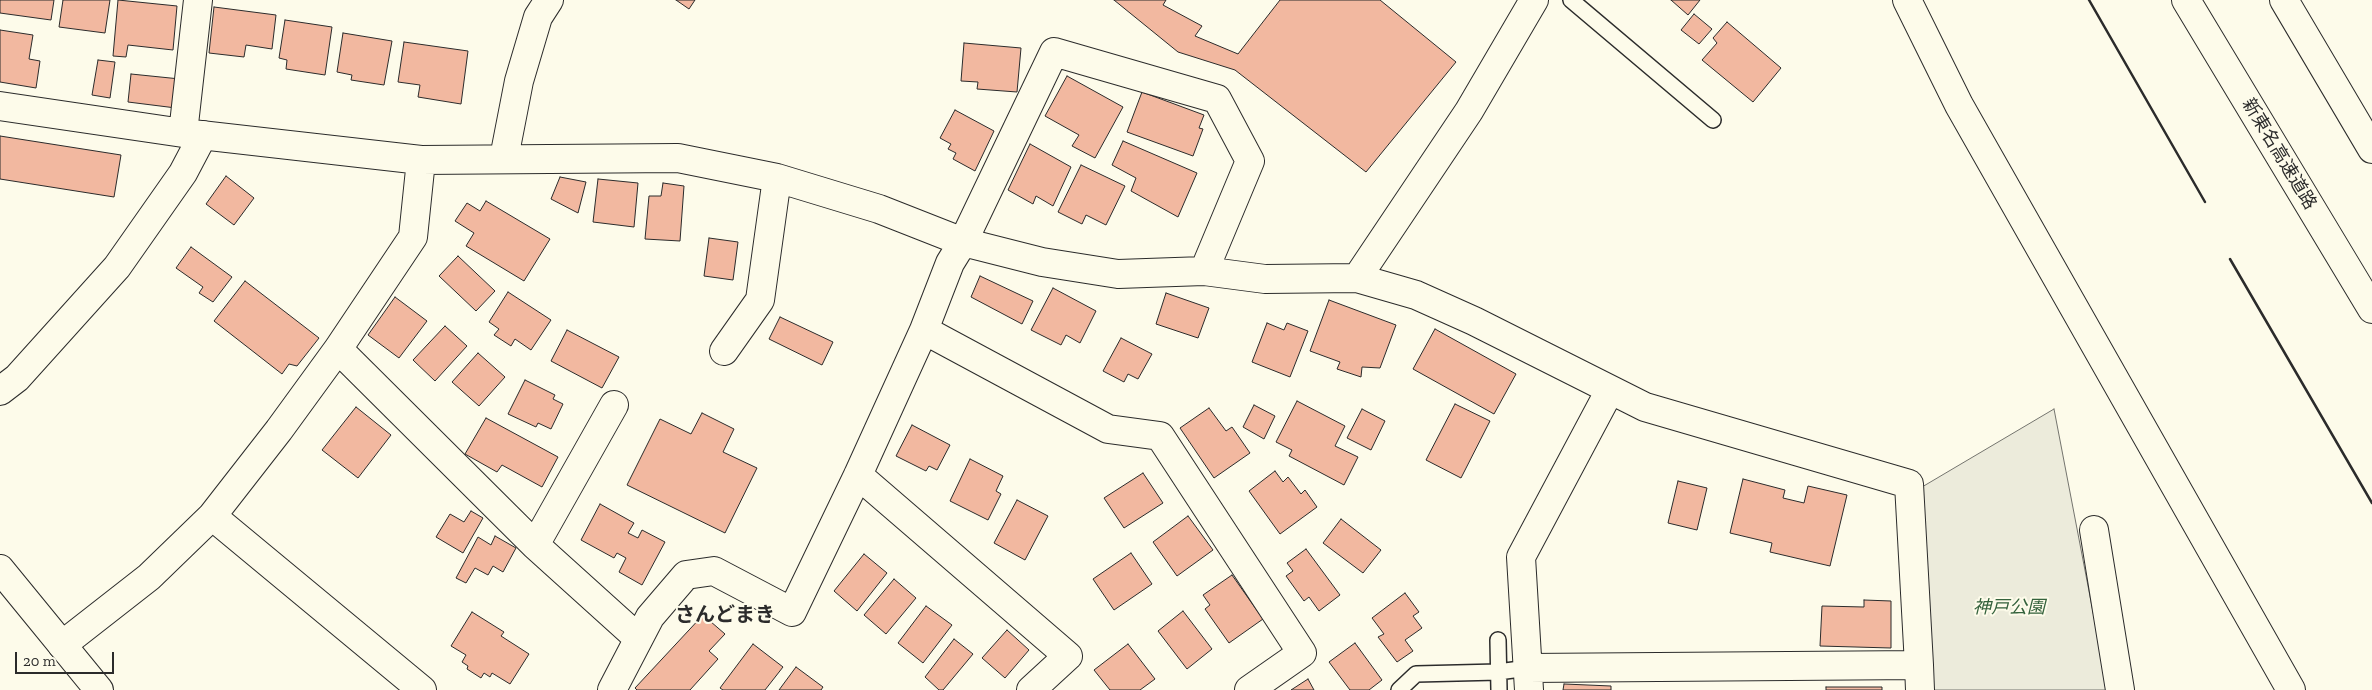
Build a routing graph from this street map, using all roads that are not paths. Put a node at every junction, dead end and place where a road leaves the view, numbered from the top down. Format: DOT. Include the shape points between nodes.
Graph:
graph roads {
  1 [pos="198,0"];
  2 [pos="549,0"];
  3 [pos="1534,0"];
  4 [pos="1571,0"];
  5 [pos="1907,0"];
  6 [pos="2186,0"];
  7 [pos="2284,0"];
  8 [pos="0,106"];
  9 [pos="1713,120"];
  10 [pos="193,134"];
  11 [pos="2372,149"];
  12 [pos="504,158"];
  13 [pos="421,160"];
  14 [pos="776,178"];
  15 [pos="964,242"];
  16 [pos="1204,271"];
  17 [pos="1357,278"];
  18 [pos="2372,309"];
  19 [pos="924,330"];
  20 [pos="338,348"];
  21 [pos="724,351"];
  22 [pos="1610,390"];
  23 [pos="0,391"];
  24 [pos="614,405"];
  25 [pos="858,475"];
  26 [pos="212,516"];
  27 [pos="2094,530"];
  28 [pos="535,545"];
  29 [pos="0,569"];
  30 [pos="638,638"];
  31 [pos="1498,640"];
  32 [pos="62,645"];
  33 [pos="1498,672"];
  34 [pos="1920,677"];
  35 [pos="1528,679"];
  36 [pos="99,690"];
  37 [pos="422,690"];
  38 [pos="612,690"];
  39 [pos="1031,690"];
  40 [pos="1249,690"];
  41 [pos="1399,690"];
  42 [pos="1499,690"];
  43 [pos="2120,690"];
  44 [pos="2291,690"];
  1 -- 10 [label="main road"];
  2 -- 12 [label="main road" via="538,17 519,81"];
  3 -- 17 [label="main road" via="1469,111"];
  4 -- 9 [label="lane"];
  5 -- 44 [label="main road" via="1959,105"];
  6 -- 18 [label="main road, 新東名高速道路"];
  7 -- 11 [label="main road"];
  8 -- 10 [label="main road"];
  10 -- 13 [label="main road"];
  10 -- 23 [label="main road" via="183,173 117,267 17,378"];
  12 -- 13 [label="main road"];
  12 -- 14 [label="main road" via="678,158"];
  13 -- 20 [label="main road" via="413,237"];
  14 -- 15 [label="main road" via="879,209"];
  14 -- 21 [label="main road" via="760,300"];
  15 -- 16 [label="main road" via="1042,262 1118,274"];
  15 -- 16 [label="main road" via="1054,52 1217,99 1250,161"];
  15 -- 19 [label="main road" via="950,263"];
  16 -- 17 [label="main road" via="1265,279"];
  17 -- 22 [label="main road" via="1416,295"];
  19 -- 25 [label="main road"];
  19 -- 40 [label="main road" via="1108,429 1160,436 1302,653"];
  20 -- 26 [label="main road"];
  20 -- 28 [label="main road"];
  22 -- 34 [label="main road" via="1644,408 1908,484"];
  22 -- 35 [label="main road" via="1521,557"];
  24 -- 28 [label="main road"];
  25 -- 30 [label="main road" via="792,612 714,571 686,575 650,617"];
  25 -- 39 [label="main road" via="1068,656"];
  26 -- 32 [label="main road" via="149,577"];
  26 -- 37 [label="main road"];
  27 -- 43 [label="main road"];
  28 -- 30 [label="main road"];
  29 -- 32 [label="main road"];
  30 -- 38 [label="main road"];
  31 -- 33 [label="lane"];
  32 -- 36 [label="main road"];
  33 -- 35 [label="lane"];
  33 -- 41 [label="lane" via="1416,674"];
  33 -- 42 [label="lane"];
  34 -- 35 [label="main road"];
}
